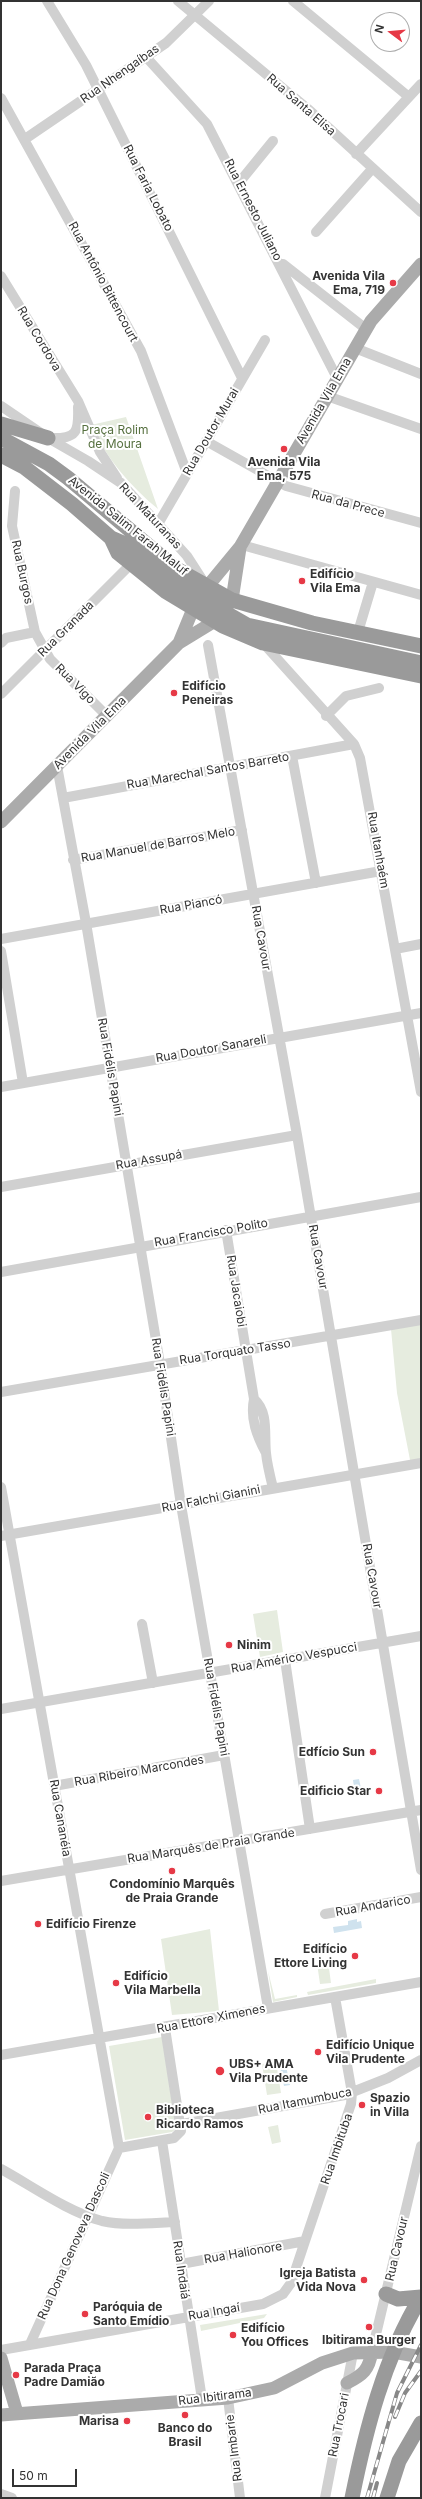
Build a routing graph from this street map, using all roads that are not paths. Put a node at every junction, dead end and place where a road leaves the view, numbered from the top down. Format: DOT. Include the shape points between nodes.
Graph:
graph roads {
  1 [pos="47,1"];
  2 [pos="178,1"];
  3 [pos="209,1"];
  4 [pos="293,1"];
  5 [pos="195,16"];
  6 [pos="146,57"];
  7 [pos="421,84"];
  8 [pos="98,90"];
  9 [pos="409,97"];
  10 [pos="1,98"];
  11 [pos="25,139"];
  12 [pos="273,141"];
  13 [pos="356,154"];
  14 [pos="372,169"];
  15 [pos="238,184"];
  16 [pos="421,212"];
  17 [pos="316,232"];
  18 [pos="280,262"];
  19 [pos="421,264"];
  20 [pos="1,276"];
  21 [pos="366,329"];
  22 [pos="265,340"];
  23 [pos="355,348"];
  24 [pos="421,374"];
  25 [pos="242,378"];
  26 [pos="337,378"];
  27 [pos="327,396"];
  28 [pos="78,401"];
  29 [pos="1,406"];
  30 [pos="1,424"];
  31 [pos="421,429"];
  32 [pos="1,438"];
  33 [pos="48,438"];
  34 [pos="206,441"];
  35 [pos="1,455"];
  36 [pos="1,462"];
  37 [pos="24,467"];
  38 [pos="187,473"];
  39 [pos="276,482"];
  40 [pos="121,484"];
  41 [pos="14,491"];
  42 [pos="421,523"];
  43 [pos="158,524"];
  44 [pos="111,538"];
  45 [pos="241,546"];
  46 [pos="131,564"];
  47 [pos="373,582"];
  48 [pos="421,595"];
  49 [pos="200,598"];
  50 [pos="232,600"];
  51 [pos="218,617"];
  52 [pos="35,632"];
  53 [pos="358,632"];
  54 [pos="262,642"];
  55 [pos="1,643"];
  56 [pos="179,643"];
  57 [pos="208,645"];
  58 [pos="421,646"];
  59 [pos="45,651"];
  60 [pos="421,663"];
  61 [pos="421,676"];
  62 [pos="379,688"];
  63 [pos="1,694"];
  64 [pos="107,716"];
  65 [pos="326,716"];
  66 [pos="354,744"];
  67 [pos="292,756"];
  68 [pos="57,766"];
  69 [pos="231,768"];
  70 [pos="63,798"];
  71 [pos="1,822"];
  72 [pos="242,830"];
  73 [pos="73,860"];
  74 [pos="381,871"];
  75 [pos="316,883"];
  76 [pos="253,894"];
  77 [pos="86,924"];
  78 [pos="1,939"];
  79 [pos="421,944"];
  80 [pos="395,948"];
  81 [pos="1,951"];
  82 [pos="421,1013"];
  83 [pos="408,1016"];
  84 [pos="279,1038"];
  85 [pos="110,1067"];
  86 [pos="23,1082"];
  87 [pos="1,1086"];
  88 [pos="421,1092"];
  89 [pos="297,1134"];
  90 [pos="126,1164"];
  91 [pos="1,1188"];
  92 [pos="421,1197"];
  93 [pos="311,1216"];
  94 [pos="226,1230"];
  95 [pos="140,1246"];
  96 [pos="1,1272"];
  97 [pos="421,1320"];
  98 [pos="332,1336"];
  99 [pos="246,1350"];
  100 [pos="160,1364"];
  101 [pos="1,1392"];
  102 [pos="421,1463"];
  103 [pos="355,1474"];
  104 [pos="1,1487"];
  105 [pos="272,1488"];
  106 [pos="181,1505"];
  107 [pos="6,1536"];
  108 [pos="142,1624"];
  109 [pos="421,1636"];
  110 [pos="384,1643"];
  111 [pos="285,1660"];
  112 [pos="210,1673"];
  113 [pos="153,1683"];
  114 [pos="39,1703"];
  115 [pos="1,1709"];
  116 [pos="224,1755"];
  117 [pos="54,1786"];
  118 [pos="416,1811"];
  119 [pos="310,1829"];
  120 [pos="239,1841"];
  121 [pos="69,1869"];
  122 [pos="421,1870"];
  123 [pos="1,1881"];
  124 [pos="421,1897"];
  125 [pos="325,1914"];
  126 [pos="421,1982"];
  127 [pos="335,1998"];
  128 [pos="268,2008"];
  129 [pos="166,2028"];
  130 [pos="99,2039"];
  131 [pos="1,2055"];
  132 [pos="421,2060"];
  133 [pos="352,2093"];
  134 [pos="182,2124"];
  135 [pos="162,2141"];
  136 [pos="421,2146"];
  137 [pos="119,2148"];
  138 [pos="1,2169"];
  139 [pos="89,2216"];
  140 [pos="175,2222"];
  141 [pos="305,2241"];
  142 [pos="181,2264"];
  143 [pos="283,2294"];
  144 [pos="386,2294"];
  145 [pos="421,2297"];
  146 [pos="188,2317"];
  147 [pos="30,2344"];
  148 [pos="1,2350"];
  149 [pos="372,2351"];
  150 [pos="393,2352"];
  151 [pos="353,2353"];
  152 [pos="421,2357"];
  153 [pos="1,2358"];
  154 [pos="347,2383"];
  155 [pos="228,2398"];
  156 [pos="202,2399"];
  157 [pos="17,2413"];
  158 [pos="1,2414"];
  159 [pos="421,2423"];
  160 [pos="1,2494"];
  161 [pos="12,2498"];
  162 [pos="240,2498"];
  163 [pos="325,2498"];
  164 [pos="352,2498"];
  165 [pos="387,2498"];
  1 -- 8 [label="street, Rua Faria Lobato"];
  2 -- 5 [label="street, Rua Santa Elisa"];
  3 -- 5 [label="street, Rua Nhengaíbas"];
  4 -- 9 [label="street"];
  5 -- 6 [label="street, Rua Nhengaíbas" via="166,43"];
  5 -- 13 [label="street, Rua Santa Elisa" via="308,109"];
  6 -- 8 [label="street, Rua Nhengaíbas"];
  6 -- 15 [label="street, Rua Ernesto Juliano" via="206,124"];
  7 -- 9 [label="street"];
  8 -- 11 [label="street, Rua Nhengaíbas"];
  8 -- 25 [label="street, Rua Faria Lobato"];
  9 -- 13 [label="street"];
  10 -- 11 [label="street, Rua Antônio Bittencourt"];
  11 -- 38 [label="street, Rua Antônio Bittencourt" via="141,351"];
  12 -- 15 [label="street"];
  13 -- 14 [label="street, Rua Santa Elisa"];
  14 -- 16 [label="street, Rua Santa Elisa"];
  14 -- 17 [label="street"];
  15 -- 18 [label="street, Rua Ernesto Juliano"];
  18 -- 21 [label="street"];
  18 -- 26 [label="street, Rua Ernesto Juliano"];
  19 -- 21 [label="main road, Avenida Vila Ema"];
  20 -- 28 [label="street, Rua Cordova"];
  21 -- 23 [label="main road, Avenida Vila Ema"];
  22 -- 25 [label="street, Rua Doutor Murai"];
  23 -- 24 [label="street"];
  23 -- 26 [label="main road, Avenida Vila Ema"];
  25 -- 34 [label="street, Rua Doutor Murai"];
  26 -- 27 [label="main road, Avenida Vila Ema"];
  27 -- 31 [label="street"];
  27 -- 39 [label="main road, Avenida Vila Ema"];
  28 -- 33 [label="street, Rua Cordova" via="79,425 74,434 68,438"];
  28 -- 40 [label="street, Rua Cordova" via="100,452"];
  29 -- 33 [label="street, Rua Maturanas"];
  30 -- 33 [label="highway"];
  32 -- 49 [label="highway, Avenida Salim Farah Maluf" via="50,464 68,478 175,568"];
  33 -- 40 [label="street, Rua Maturanas"];
  34 -- 38 [label="street, Rua Doutor Murai"];
  34 -- 39 [label="street, Rua da Prece"];
  35 -- 37 [label="highway, Avenida Salim Farah Maluf"];
  36 -- 37 [label="street, Avenida Salim Farah Maluf"];
  37 -- 44 [label="highway, Avenida Salim Farah Maluf"];
  38 -- 43 [label="street, Rua Doutor Murai"];
  39 -- 42 [label="street, Rua da Prece" via="295,490"];
  39 -- 45 [label="main road, Avenida Vila Ema"];
  40 -- 43 [label="street, Rua Maturanas"];
  41 -- 52 [label="street, Rua Burgos" via="12,526"];
  43 -- 49 [label="street, Rua Maturanas" via="187,556"];
  44 -- 46 [label="highway, Avenida Salim Farah Maluf" via="118,553"];
  44 -- 49 [label="highway" via="124,544 170,581"];
  45 -- 47 [label="street"];
  45 -- 49 [label="main road, Avenida Vila Ema"];
  45 -- 50 [label="main road, Avenida Vila Ema"];
  46 -- 49 [label="highway, Avenida Salim Farah Maluf" via="165,591"];
  46 -- 59 [label="street, Rua Granada"];
  47 -- 48 [label="street"];
  47 -- 53 [label="street"];
  49 -- 50 [label="highway, Avenida Salim Farah Maluf"];
  49 -- 51 [label="highway"];
  49 -- 56 [label="main road, Avenida Vila Ema"];
  50 -- 51 [label="main road, Avenida Vila Ema"];
  50 -- 53 [label="highway, Avenida Salim Farah Maluf" via="270,612"];
  51 -- 54 [label="highway"];
  51 -- 56 [label="main road, Avenida Vila Ema"];
  51 -- 60 [label="highway"];
  52 -- 55 [label="street" via="6,638"];
  52 -- 59 [label="street, Rua Burgos"];
  53 -- 58 [label="highway, Avenida Salim Farah Maluf"];
  54 -- 61 [label="highway"];
  54 -- 65 [label="street, Rua Itanhaém"];
  56 -- 64 [label="main road, Avenida Vila Ema"];
  57 -- 69 [label="street, Rua Cavour"];
  59 -- 63 [label="street, Rua Granada"];
  59 -- 64 [label="street, Rua Vigo"];
  62 -- 65 [label="street" via="346,696"];
  64 -- 68 [label="main road, Avenida Vila Ema"];
  65 -- 66 [label="street, Rua Itanhaém"];
  66 -- 67 [label="street, Rua Marechal Santos Barreto"];
  66 -- 74 [label="street, Rua Itanhaém" via="363,767"];
  67 -- 69 [label="street, Rua Marechal Santos Barreto"];
  67 -- 75 [label="street"];
  68 -- 70 [label="street, Rua Fidélis Papini"];
  68 -- 71 [label="main road, Avenida Vila Ema"];
  69 -- 70 [label="street, Rua Marechal Santos Barreto"];
  69 -- 72 [label="street, Rua Cavour"];
  70 -- 73 [label="street, Rua Fidélis Papini"];
  72 -- 73 [label="street, Rua Manuel de Barros Melo"];
  72 -- 76 [label="street, Rua Cavour"];
  73 -- 77 [label="street, Rua Fidélis Papini"];
  74 -- 75 [label="street, Rua Piancó"];
  74 -- 80 [label="street, Rua Itanhaém"];
  75 -- 76 [label="street, Rua Piancó"];
  76 -- 77 [label="street, Rua Piancó"];
  76 -- 84 [label="street, Rua Cavour"];
  77 -- 78 [label="street, Rua Piancó"];
  77 -- 85 [label="street, Rua Fidélis Papini"];
  79 -- 80 [label="street"];
  80 -- 83 [label="street, Rua Itanhaém"];
  81 -- 86 [label="street"];
  82 -- 83 [label="street, Rua Doutor Sanareli"];
  83 -- 84 [label="street, Rua Doutor Sanareli"];
  83 -- 88 [label="street, Rua Itanhaém"];
  84 -- 85 [label="street, Rua Doutor Sanareli"];
  84 -- 89 [label="street, Rua Cavour"];
  85 -- 86 [label="street, Rua Doutor Sanareli"];
  85 -- 90 [label="street, Rua Fidélis Papini"];
  86 -- 87 [label="street, Rua Doutor Sanareli"];
  89 -- 90 [label="street, Rua Assupá"];
  89 -- 93 [label="street, Rua Cavour"];
  90 -- 91 [label="street, Rua Assupá"];
  90 -- 95 [label="street, Rua Fidélis Papini"];
  92 -- 93 [label="street, Rua Francisco Polito"];
  93 -- 94 [label="street, Rua Francisco Polito"];
  93 -- 98 [label="street, Rua Cavour"];
  94 -- 95 [label="street, Rua Francisco Polito"];
  94 -- 99 [label="street, Rua Jacaiobi"];
  95 -- 96 [label="street, Rua Francisco Polito"];
  95 -- 100 [label="street, Rua Fidélis Papini"];
  97 -- 98 [label="street, Rua Torquato Tasso"];
  98 -- 99 [label="street, Rua Torquato Tasso"];
  98 -- 103 [label="street, Rua Cavour"];
  99 -- 100 [label="street, Rua Torquato Tasso"];
  99 -- 105 [label="street, Rua Jacaiobi" via="254,1399 252,1409 256,1432 266,1453"];
  100 -- 101 [label="street, Rua Torquato Tasso"];
  100 -- 106 [label="street, Rua Fidélis Papini"];
  102 -- 103 [label="street, Rua Falchi Gianini"];
  103 -- 105 [label="street, Rua Falchi Gianini"];
  103 -- 110 [label="street, Rua Cavour"];
  104 -- 107 [label="street, Rua Cananéia"];
  105 -- 106 [label="street, Rua Falchi Gianini"];
  106 -- 107 [label="street, Rua Falchi Gianini"];
  106 -- 112 [label="street, Rua Fidélis Papini"];
  107 -- 114 [label="street, Rua Cananéia"];
  108 -- 113 [label="street"];
  109 -- 110 [label="street, Rua Américo Vespucci"];
  110 -- 111 [label="street, Rua Américo Vespucci"];
  110 -- 118 [label="street, Rua Cavour"];
  111 -- 112 [label="street, Rua Américo Vespucci"];
  111 -- 119 [label="street"];
  112 -- 113 [label="street, Rua Américo Vespucci"];
  112 -- 116 [label="street, Rua Fidélis Papini"];
  113 -- 114 [label="street, Rua Américo Vespucci"];
  114 -- 115 [label="street, Rua Américo Vespucci"];
  114 -- 117 [label="street, Rua Cananéia"];
  116 -- 117 [label="street, Rua Ribeiro Marcondes"];
  116 -- 120 [label="street, Rua Fidélis Papini"];
  117 -- 121 [label="street, Rua Cananéia"];
  118 -- 119 [label="street, Rua Marquês de Praia Grande"];
  118 -- 122 [label="street, Rua Cavour"];
  119 -- 120 [label="street, Rua Marquês de Praia Grande"];
  120 -- 121 [label="street, Rua Marquês de Praia Grande"];
  120 -- 128 [label="street, Rua Fidélis Papini"];
  121 -- 123 [label="street, Rua Marquês de Praia Grande"];
  121 -- 130 [label="street, Rua Cananéia"];
  124 -- 125 [label="street, Rua Andarico"];
  126 -- 127 [label="street, Rua Ettore Ximenes"];
  127 -- 128 [label="street, Rua Ettore Ximenes"];
  127 -- 133 [label="street, Rua Imbituba"];
  128 -- 129 [label="street, Rua Ettore Ximenes"];
  129 -- 130 [label="street, Rua Ettore Ximenes"];
  129 -- 134 [label="street"];
  130 -- 131 [label="street, Rua Ettore Ximenes"];
  130 -- 137 [label="street, Rua Cananéia"];
  132 -- 133 [label="street, Rua Itamumbuca" via="388,2078"];
  133 -- 134 [label="street, Rua Itamumbuca"];
  133 -- 141 [label="street, Rua Imbituba" via="346,2125"];
  134 -- 135 [label="street" via="179,2135"];
  135 -- 137 [label="street"];
  135 -- 140 [label="street, Rua Indaiá"];
  136 -- 144 [label="street, Rua Cavour"];
  137 -- 139 [label="street, Rua Dona Genoveva Dascoli"];
  138 -- 139 [label="street"];
  139 -- 140 [label="street" via="117,2222"];
  139 -- 147 [label="street, Rua Dona Genoveva Dascoli"];
  140 -- 142 [label="street, Rua Indaiá"];
  141 -- 142 [label="street, Rua Halionore"];
  141 -- 143 [label="street, Rua Imbituba" via="291,2283"];
  142 -- 146 [label="street, Rua Indaiá"];
  143 -- 146 [label="street, Rua Ingaí" via="263,2304"];
  144 -- 145 [label="highway" via="398,2299"];
  144 -- 149 [label="street, Rua Cavour"];
  145 -- 150 [label="highway"];
  146 -- 147 [label="street, Rua Ingaí"];
  146 -- 156 [label="street, Rua Indaiá"];
  147 -- 148 [label="street, Rua Ingaí"];
  149 -- 150 [label="main road, Rua Ibitirama"];
  149 -- 151 [label="main road, Rua Ibitirama"];
  149 -- 154 [label="main road" via="370,2364 358,2378"];
  150 -- 152 [label="main road, Rua Ibitirama"];
  150 -- 164 [label="highway" via="374,2410"];
  151 -- 154 [label="street, Rua Trocari"];
  151 -- 155 [label="main road, Rua Ibitirama" via="322,2363 274,2388"];
  153 -- 157 [label="main road"];
  154 -- 163 [label="street, Rua Trocari"];
  155 -- 156 [label="main road, Rua Ibitirama"];
  155 -- 162 [label="street, Rua Imbarie"];
  156 -- 157 [label="main road, Rua Ibitirama"];
  157 -- 158 [label="main road, Rua Ibitirama"];
  159 -- 165 [label="highway" via="399,2460"];
  160 -- 161 [label="street"];
}
